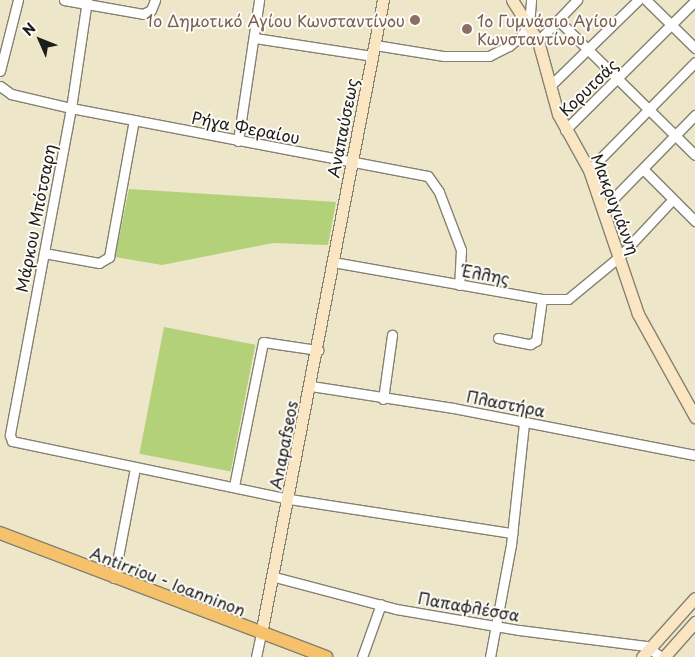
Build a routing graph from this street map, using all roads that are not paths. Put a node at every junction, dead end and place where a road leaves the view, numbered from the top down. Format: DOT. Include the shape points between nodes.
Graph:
graph roads {
  1 [pos="18,0"];
  2 [pos="64,0"];
  3 [pos="155,0"];
  4 [pos="259,0"];
  5 [pos="383,0"];
  6 [pos="512,0"];
  7 [pos="531,0"];
  8 [pos="577,0"];
  9 [pos="638,0"];
  10 [pos="646,0"];
  11 [pos="87,1"];
  12 [pos="695,1"];
  13 [pos="558,20"];
  14 [pos="529,24"];
  15 [pos="672,25"];
  16 [pos="255,38"];
  17 [pos="538,41"];
  18 [pos="375,45"];
  19 [pos="695,48"];
  20 [pos="588,50"];
  21 [pos="372,56"];
  22 [pos="695,62"];
  23 [pos="0,71"];
  24 [pos="618,80"];
  25 [pos="551,85"];
  26 [pos="0,86"];
  27 [pos="71,108"];
  28 [pos="648,110"];
  29 [pos="695,115"];
  30 [pos="134,120"];
  31 [pos="565,130"];
  32 [pos="675,136"];
  33 [pos="238,141"];
  34 [pos="695,155"];
  35 [pos="352,164"];
  36 [pos="643,169"];
  37 [pos="589,170"];
  38 [pos="673,199"];
  39 [pos="695,207"];
  40 [pos="603,209"];
  41 [pos="692,218"];
  42 [pos="44,253"];
  43 [pos="619,257"];
  44 [pos="334,262"];
  45 [pos="459,285"];
  46 [pos="542,299"];
  47 [pos="392,335"];
  48 [pos="498,338"];
  49 [pos="318,350"];
  50 [pos="311,386"];
  51 [pos="383,399"];
  52 [pos="694,415"];
  53 [pos="524,423"];
  54 [pos="695,455"];
  55 [pos="135,468"];
  56 [pos="234,486"];
  57 [pos="289,498"];
  58 [pos="0,533"];
  59 [pos="512,533"];
  60 [pos="271,576"];
  61 [pos="114,578"];
  62 [pos="695,598"];
  63 [pos="381,604"];
  64 [pos="695,622"];
  65 [pos="496,626"];
  66 [pos="261,634"];
  67 [pos="650,648"];
  68 [pos="256,657"];
  69 [pos="326,657"];
  70 [pos="362,657"];
  71 [pos="490,657"];
  72 [pos="642,657"];
  73 [pos="663,657"];
  1 -- 23 [label="street"];
  2 -- 11 [label="street"];
  3 -- 11 [label="street" via="151,10 143,14"];
  4 -- 16 [label="street"];
  5 -- 18 [label="street, Αναπαύσεως"];
  6 -- 14 [label="street, Μακρυγιάννη"];
  7 -- 14 [label="street"];
  8 -- 13 [label="street"];
  9 -- 20 [label="street"];
  10 -- 15 [label="street"];
  11 -- 27 [label="street, Μάρκου Μπότσαρη"];
  12 -- 15 [label="street, Κορυτσάς"];
  13 -- 17 [label="street"];
  13 -- 20 [label="street"];
  14 -- 17 [label="street, Μακρυγιάννη"];
  14 -- 18 [label="street" via="509,46 480,58"];
  15 -- 19 [label="street"];
  15 -- 24 [label="street, Κορυτσάς"];
  16 -- 21 [label="street"];
  16 -- 33 [label="street"];
  17 -- 25 [label="street, Μακρυγιάννη"];
  18 -- 21 [label="street, Αναπαύσεως"];
  20 -- 24 [label="street"];
  20 -- 25 [label="street"];
  21 -- 35 [label="street, Αναπαύσεως"];
  22 -- 28 [label="street"];
  24 -- 28 [label="street"];
  24 -- 31 [label="street, Κορυτσάς"];
  25 -- 31 [label="street, Μακρυγιάννη"];
  26 -- 27 [label="street, Ρήγα Φεραίου" via="11,94"];
  27 -- 30 [label="street, Ρήγα Φεραίου"];
  27 -- 42 [label="street, Μάρκου Μπότσαρη"];
  28 -- 32 [label="street"];
  28 -- 37 [label="street"];
  29 -- 32 [label="street"];
  30 -- 33 [label="street, Ρήγα Φεραίου"];
  30 -- 42 [label="street" via="109,257 99,263"];
  31 -- 37 [label="street, Μακρυγιάννη"];
  32 -- 34 [label="street"];
  32 -- 36 [label="street"];
  33 -- 35 [label="street, Ρήγα Φεραίου"];
  35 -- 44 [label="street, Αναπαύσεως"];
  35 -- 45 [label="street, Ρήγα Φεραίου" via="431,178 461,250"];
  36 -- 38 [label="street"];
  36 -- 40 [label="street"];
  37 -- 40 [label="street, Μακρυγιάννη"];
  38 -- 41 [label="street"];
  38 -- 43 [label="street, Έλλης"];
  39 -- 41 [label="street"];
  40 -- 43 [label="street, Μακρυγιάννη"];
  42 -- 55 [label="street, Μάρκου Μπότσαρη" via="10,435 12,440"];
  43 -- 46 [label="street, Έλλης" via="571,298"];
  43 -- 52 [label="street, Μακρυγιάννη" via="644,326"];
  44 -- 45 [label="street, Έλλης"];
  44 -- 49 [label="street, Anapafseos"];
  45 -- 46 [label="street, Έλλης"];
  46 -- 48 [label="street" via="536,340 530,344"];
  47 -- 51 [label="street"];
  49 -- 50 [label="street, Anapafseos"];
  49 -- 56 [label="street" via="262,342"];
  50 -- 51 [label="street, Πλαστήρα"];
  50 -- 57 [label="street, Anapafseos"];
  51 -- 53 [label="street, Πλαστήρα" via="454,408"];
  53 -- 54 [label="street, Πλαστήρα"];
  53 -- 59 [label="street"];
  55 -- 56 [label="street"];
  55 -- 61 [label="street"];
  56 -- 57 [label="street"];
  57 -- 59 [label="street"];
  57 -- 60 [label="street, Anapafseos"];
  58 -- 61 [label="main road, Antirriou - Ioanninon"];
  59 -- 65 [label="street"];
  60 -- 63 [label="street, Παπαφλέσσα"];
  60 -- 66 [label="street, Anapafseos"];
  61 -- 66 [label="main road, Antirriou - Ioanninon"];
  62 -- 67 [label="street"];
  63 -- 65 [label="street, Παπαφλέσσα"];
  63 -- 70 [label="street"];
  64 -- 73 [label="street"];
  65 -- 67 [label="street, Παπαφλέσσα"];
  65 -- 71 [label="street"];
  66 -- 68 [label="street"];
  66 -- 69 [label="main road, Antirriou - Ioanninon"];
  67 -- 72 [label="street"];
  67 -- 73 [label="street"];
}
